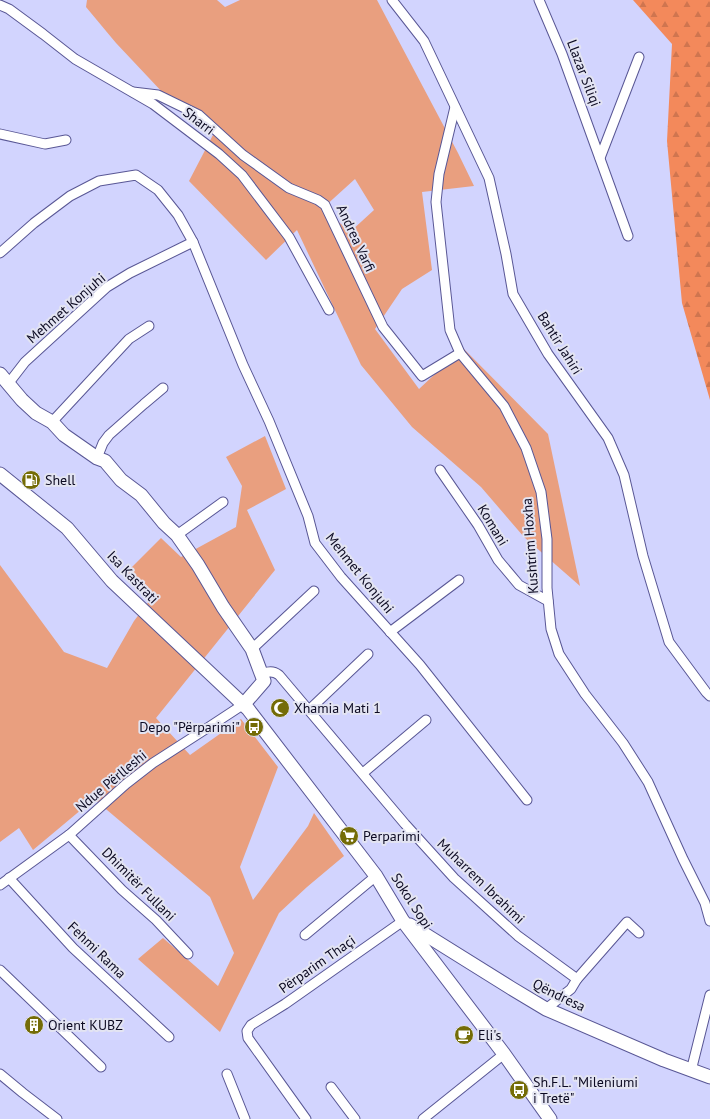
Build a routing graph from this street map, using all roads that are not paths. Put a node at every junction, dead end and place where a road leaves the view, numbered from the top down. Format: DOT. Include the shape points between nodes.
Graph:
graph roads {
  1 [pos="392,0"];
  2 [pos="539,0"];
  3 [pos="0,5"];
  4 [pos="639,57"];
  5 [pos="133,92"];
  6 [pos="455,107"];
  7 [pos="0,134"];
  8 [pos="66,140"];
  9 [pos="600,158"];
  10 [pos="628,236"];
  11 [pos="193,242"];
  12 [pos="0,253"];
  13 [pos="329,310"];
  14 [pos="149,326"];
  15 [pos="460,353"];
  16 [pos="4,379"];
  17 [pos="163,388"];
  18 [pos="52,422"];
  19 [pos="97,458"];
  20 [pos="440,470"];
  21 [pos="0,474"];
  22 [pos="223,502"];
  23 [pos="177,535"];
  24 [pos="459,580"];
  25 [pos="314,591"];
  26 [pos="548,601"];
  27 [pos="390,632"];
  28 [pos="252,649"];
  29 [pos="368,654"];
  30 [pos="264,681"];
  31 [pos="710,696"];
  32 [pos="244,704"];
  33 [pos="309,710"];
  34 [pos="426,720"];
  35 [pos="363,773"];
  36 [pos="527,800"];
  37 [pos="69,835"];
  38 [pos="376,876"];
  39 [pos="9,878"];
  40 [pos="0,885"];
  41 [pos="403,921"];
  42 [pos="710,921"];
  43 [pos="639,934"];
  44 [pos="305,935"];
  45 [pos="188,954"];
  46 [pos="0,970"];
  47 [pos="576,979"];
  48 [pos="710,996"];
  49 [pos="546,1009"];
  50 [pos="169,1037"];
  51 [pos="504,1054"];
  52 [pos="101,1067"];
  53 [pos="692,1071"];
  54 [pos="0,1074"];
  55 [pos="227,1074"];
  56 [pos="710,1077"];
  57 [pos="331,1087"];
  58 [pos="428,1117"];
  59 [pos="57,1119"];
  60 [pos="245,1119"];
  61 [pos="306,1119"];
  62 [pos="355,1119"];
  63 [pos="550,1119"];
  1 -- 6 [label="street, Bahtir Jahiri" via="424,40"];
  2 -- 9 [label="street, Llazar Siliqi" via="562,54"];
  3 -- 5 [label="street, Sharri" via="9,9 75,59"];
  4 -- 9 [label="street, Llazar Siliqi"];
  5 -- 13 [label="street, Sharri" via="183,126 242,175 289,237"];
  5 -- 15 [label="street, Andrea Varfi" via="158,95 199,115 243,155 288,188 325,205 382,327 422,376"];
  6 -- 15 [label="street, Kushtrim Hoxha" via="439,174 436,202 450,330"];
  6 -- 31 [label="street, Bahtir Jahiri" via="489,178 513,294 548,354 608,438 624,475 643,556 668,642"];
  7 -- 8 [label="street" via="45,144"];
  9 -- 10 [label="street, Llazar Siliqi"];
  11 -- 12 [label="street, Mehmet Konjuhi" via="178,216 158,190 136,175 99,181 70,196 34,222"];
  11 -- 16 [label="street, Mehmet Konjuhi" via="107,287"];
  11 -- 27 [label="street, Mehmet Konjuhi" via="308,516 315,543 341,577"];
  14 -- 18 [label="street" via="129,339"];
  15 -- 26 [label="street, Kushtrim Hoxha" via="504,406 526,448 541,492 547,539"];
  16 -- 18 [label="street" via="36,413"];
  17 -- 19 [label="street" via="109,435"];
  18 -- 19 [label="street" via="64,435"];
  19 -- 23 [label="street" via="105,461 121,480 141,495"];
  20 -- 26 [label="street, Komani" via="478,525 498,560 519,585"];
  21 -- 32 [label="street, Isa Kastrati" via="67,528 112,581"];
  22 -- 23 [label="street"];
  23 -- 28 [label="street"];
  24 -- 27 [label="street"];
  25 -- 28 [label="street"];
  26 -- 42 [label="street, Kushtrim Hoxha" via="551,629 559,654 648,782 705,903"];
  27 -- 36 [label="street, Mehmet Konjuhi" via="420,665"];
  28 -- 30 [label="street"];
  29 -- 33 [label="street"];
  30 -- 32 [label="street"];
  30 -- 33 [label="street, Muharrem Ibrahimi" via="266,673 276,673"];
  32 -- 37 [label="street, Ndue Përlleshi" via="148,767"];
  32 -- 38 [label="street, Sokol Sopi"];
  33 -- 35 [label="street, Muharrem Ibrahimi"];
  34 -- 35 [label="street"];
  35 -- 47 [label="street, Muharrem Ibrahimi" via="454,878 518,936"];
  37 -- 39 [label="street, Ndue Përlleshi"];
  37 -- 45 [label="street, Dhimitër Fullani"];
  38 -- 41 [label="street, Sokol Sopi"];
  38 -- 44 [label="street"];
  39 -- 40 [label="street, Ndue Përlleshi"];
  39 -- 50 [label="street, Fehmi Rama" via="73,948"];
  41 -- 49 [label="street, Qëndresa"];
  41 -- 51 [label="street, Sokol Sopi"];
  41 -- 61 [label="street, Përparim Thaçi" via="251,1025 247,1031 248,1038"];
  43 -- 47 [label="street" via="627,922"];
  46 -- 52 [label="street"];
  47 -- 49 [label="street" via="571,989"];
  48 -- 53 [label="street"];
  49 -- 53 [label="street, Qëndresa"];
  51 -- 58 [label="street"];
  51 -- 63 [label="street, Sokol Sopi"];
  53 -- 56 [label="street, Qëndresa"];
  54 -- 59 [label="street"];
  55 -- 60 [label="street"];
  57 -- 62 [label="street"];
}
